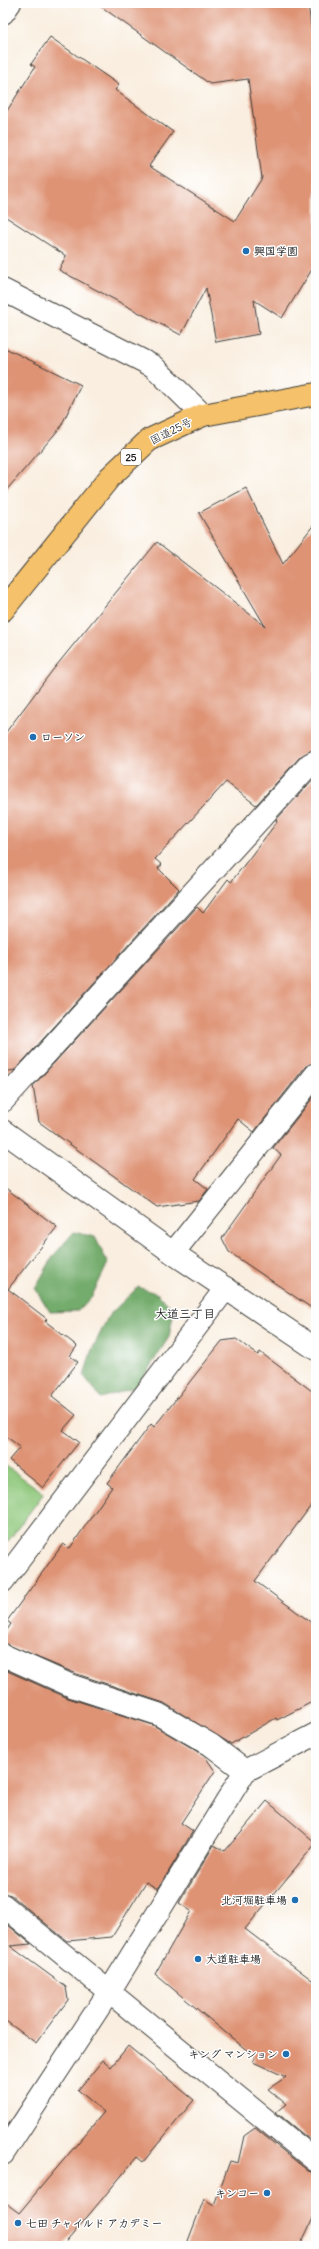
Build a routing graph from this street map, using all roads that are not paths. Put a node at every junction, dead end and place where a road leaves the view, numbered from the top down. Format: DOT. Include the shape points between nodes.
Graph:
graph roads {
  1 [pos="10,3"];
  2 [pos="3,13"];
  3 [pos="3,290"];
  4 [pos="316,394"];
  5 [pos="203,415"];
  6 [pos="3,610"];
  7 [pos="316,761"];
  8 [pos="316,1074"];
  9 [pos="3,1101"];
  10 [pos="3,1131"];
  11 [pos="173,1253"];
  12 [pos="226,1288"];
  13 [pos="316,1349"];
  14 [pos="3,1581"];
  15 [pos="3,1655"];
  16 [pos="316,1734"];
  17 [pos="245,1771"];
  18 [pos="3,1905"];
  19 [pos="109,1992"];
  20 [pos="3,2154"];
  21 [pos="316,2161"];
  1 -- 2 [label="street"];
  3 -- 5 [label="street" via="153,366"];
  4 -- 5 [label="highway, 国道25号 / 25"];
  5 -- 6 [label="highway, 国道25号 / 25" via="149,440 110,477"];
  7 -- 9 [label="street" via="310,764"];
  8 -- 11 [label="street"];
  10 -- 11 [label="street"];
  11 -- 12 [label="street"];
  12 -- 13 [label="street"];
  12 -- 14 [label="street"];
  15 -- 17 [label="street" via="72,1686 158,1714 211,1745"];
  16 -- 17 [label="street"];
  17 -- 19 [label="street"];
  18 -- 19 [label="street"];
  19 -- 20 [label="street"];
  19 -- 21 [label="street"];
}
